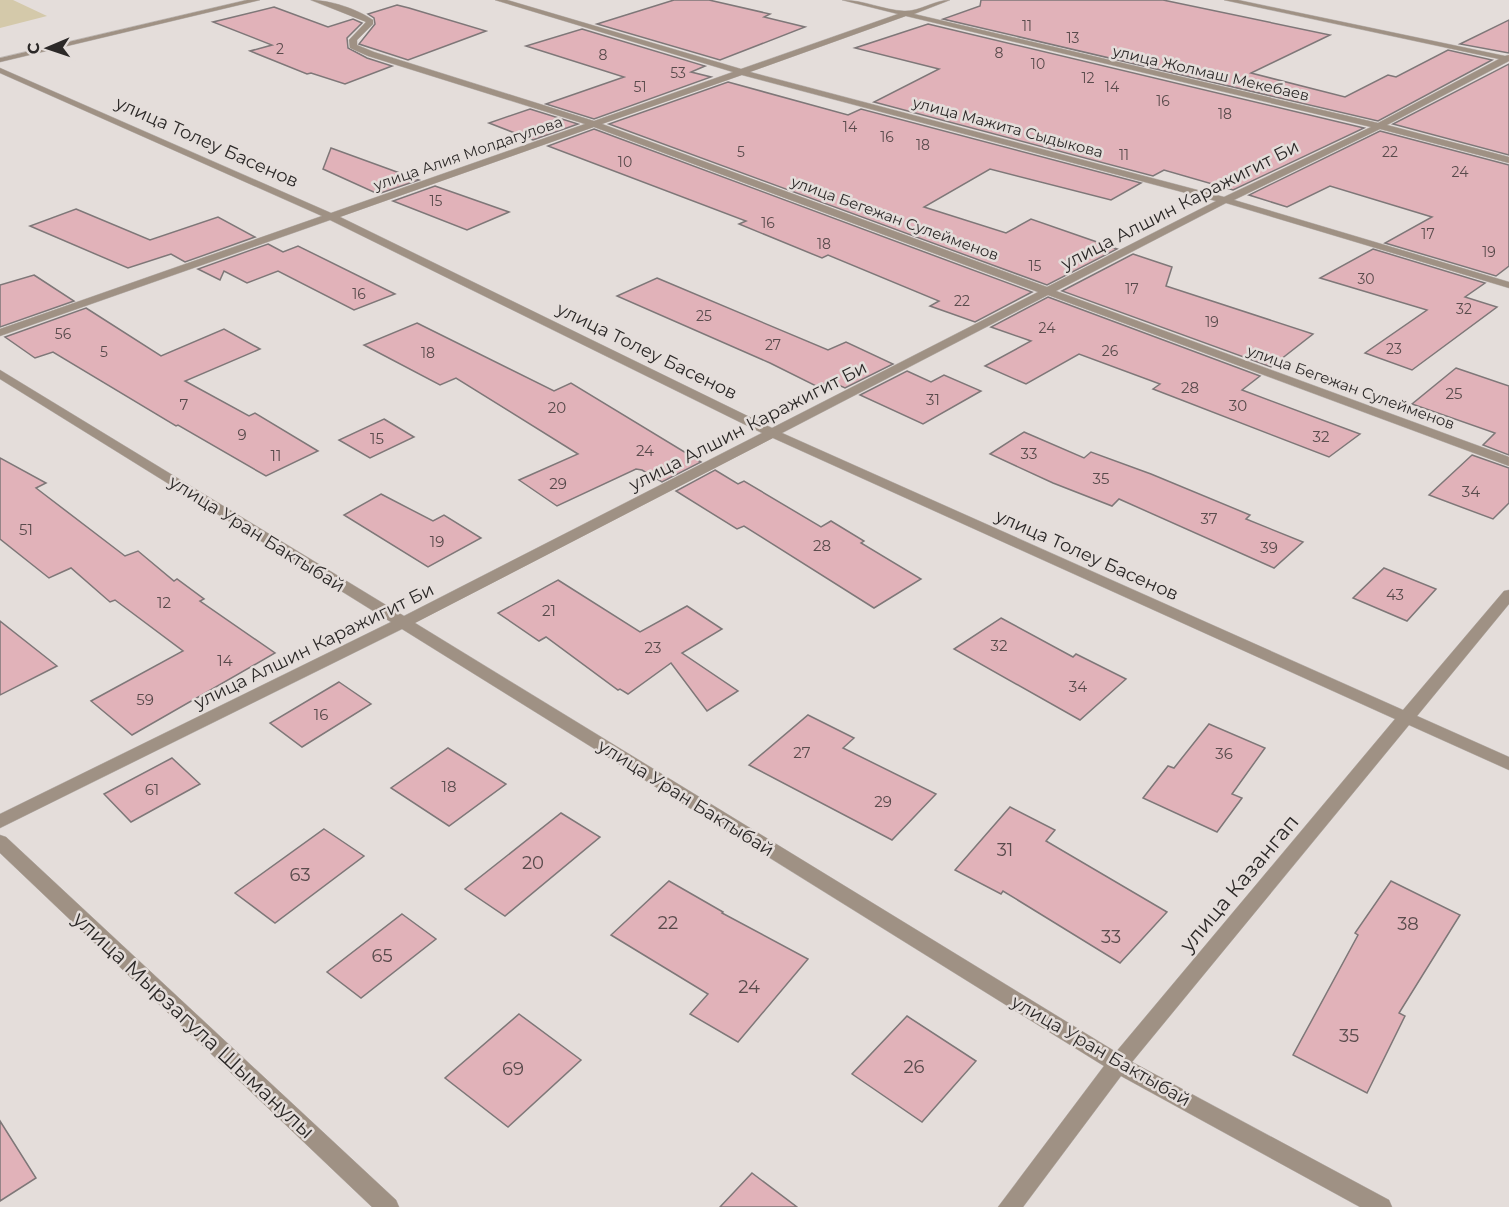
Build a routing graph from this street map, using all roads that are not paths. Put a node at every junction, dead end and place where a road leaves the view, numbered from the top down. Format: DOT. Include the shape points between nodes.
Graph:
graph roads {
  1 [pos="256,0"];
  2 [pos="315,0"];
  3 [pos="499,0"];
  4 [pos="846,0"];
  5 [pos="946,0"];
  6 [pos="1228,0"];
  7 [pos="906,14"];
  8 [pos="1508,58"];
  9 [pos="0,60"];
  10 [pos="0,70"];
  11 [pos="741,72"];
  12 [pos="594,124"];
  13 [pos="1379,126"];
  14 [pos="1509,160"];
  15 [pos="1225,200"];
  16 [pos="332,216"];
  17 [pos="1509,285"];
  18 [pos="1050,291"];
  19 [pos="0,333"];
  20 [pos="0,374"];
  21 [pos="773,433"];
  22 [pos="1509,462"];
  23 [pos="1509,594"];
  24 [pos="402,623"];
  25 [pos="1405,719"];
  26 [pos="1509,764"];
  27 [pos="0,822"];
  28 [pos="0,842"];
  29 [pos="1118,1064"];
  30 [pos="388,1207"];
  31 [pos="1009,1207"];
  32 [pos="1381,1207"];
  1 -- 9 [label="street"];
  2 -- 12 [label="street, улица Бегежан Сулейменов" via="370,22 353,40 353,46"];
  3 -- 11 [label="street, улица Мажита Сыдыкова"];
  4 -- 7 [label="street, улица Жолмаш Мекебаев"];
  5 -- 7 [label="street, улица Алия Молдагулова"];
  6 -- 8 [label="street"];
  7 -- 11 [label="street, улица Алия Молдагулова"];
  7 -- 13 [label="street, улица Жолмаш Мекебаев"];
  8 -- 13 [label="street, улица Алшин Каражигит Би"];
  10 -- 16 [label="street, улица Толеу Басенов"];
  11 -- 12 [label="street, улица Алия Молдагулова"];
  11 -- 15 [label="street, улица Мажита Сыдыкова"];
  12 -- 16 [label="street, улица Алия Молдагулова"];
  12 -- 18 [label="street, улица Бегежан Сулейменов"];
  13 -- 14 [label="street, улица Жолмаш Мекебаев"];
  13 -- 15 [label="street, улица Алшин Каражигит Би"];
  15 -- 17 [label="street, улица Мажита Сыдыкова"];
  15 -- 18 [label="street, улица Алшин Каражигит Би"];
  16 -- 19 [label="street, улица Алия Молдагулова"];
  16 -- 21 [label="street, улица Толеу Басенов"];
  18 -- 21 [label="street, улица Алшин Каражигит Би"];
  18 -- 22 [label="street, улица Бегежан Сулейменов"];
  20 -- 24 [label="street, улица Уран Бактыбай"];
  21 -- 24 [label="street, улица Алшин Каражигит Би"];
  21 -- 25 [label="street, улица Толеу Басенов"];
  23 -- 25 [label="street, улица Казангап"];
  24 -- 27 [label="street, улица Алшин Каражигит Би"];
  24 -- 29 [label="street, улица Уран Бактыбай"];
  25 -- 26 [label="street, улица Толеу Басенов"];
  25 -- 29 [label="street, улица Казангап"];
  28 -- 30 [label="street, улица Мырзагула Шыманулы"];
  29 -- 31 [label="street, улица Казангап"];
  29 -- 32 [label="street, улица Уран Бактыбай"];
}
